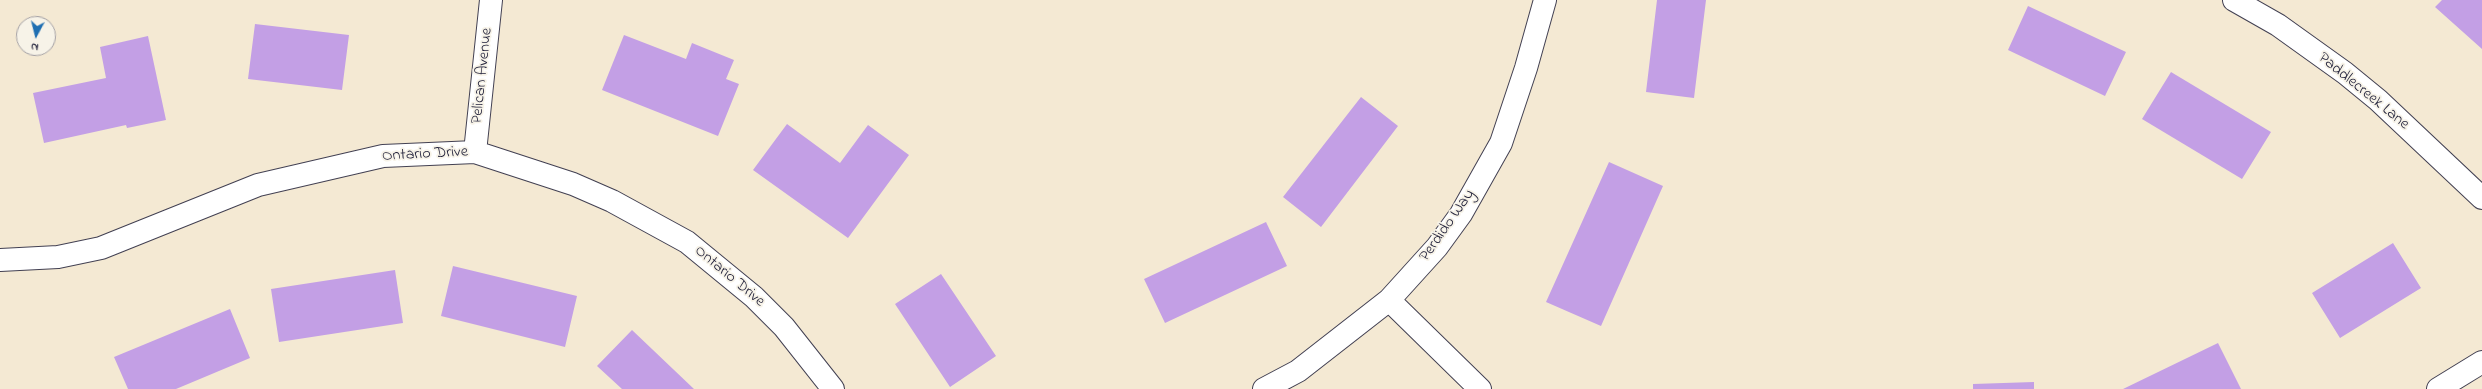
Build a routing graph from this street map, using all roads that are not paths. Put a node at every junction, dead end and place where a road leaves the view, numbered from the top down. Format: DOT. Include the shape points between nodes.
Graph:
graph roads {
  1 [pos="491,0"];
  2 [pos="1545,0"];
  3 [pos="2234,0"];
  4 [pos="475,152"];
  5 [pos="2482,198"];
  6 [pos="0,260"];
  7 [pos="1389,300"];
  8 [pos="2482,362"];
  9 [pos="833,389"];
  10 [pos="1264,389"];
  11 [pos="1480,389"];
  12 [pos="2438,389"];
  1 -- 4 [label="street, Pelican Avenue"];
  2 -- 7 [label="street, Perdido Way" via="1501,143 1461,214 1438,247"];
  3 -- 5 [label="street, Paddlecreek Lane" via="2278,25 2345,73 2378,100"];
  4 -- 6 [label="street, Ontario Drive" via="383,156 361,161 258,185 101,248 58,257"];
  4 -- 9 [label="street, Ontario Drive" via="573,184 612,201 687,242 754,297 784,327"];
  7 -- 10 [label="street, Perdido Way" via="1298,370"];
  7 -- 11 [label="street"];
  8 -- 12 [label="street"];
}
